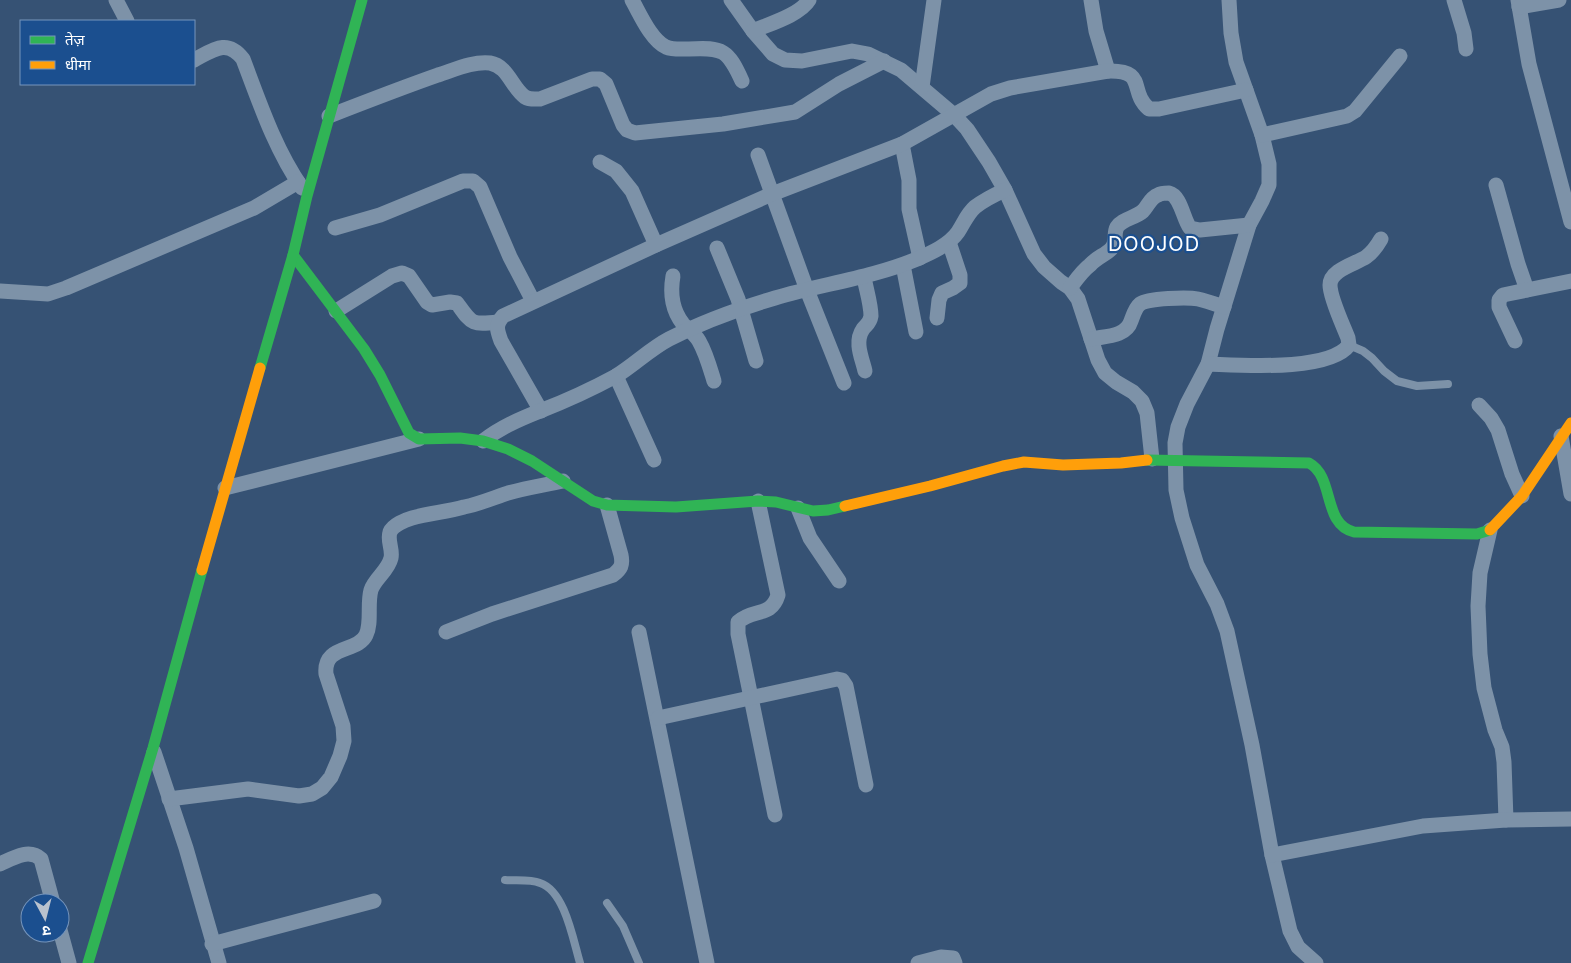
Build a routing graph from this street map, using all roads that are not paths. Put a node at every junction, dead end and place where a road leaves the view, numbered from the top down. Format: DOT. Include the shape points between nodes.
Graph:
graph roads {
  1 [pos="116,0"];
  2 [pos="362,0"];
  3 [pos="632,0"];
  4 [pos="731,0"];
  5 [pos="809,0"];
  6 [pos="934,0"];
  7 [pos="1091,0"];
  8 [pos="1229,0"];
  9 [pos="1454,0"];
  10 [pos="1559,0"];
  11 [pos="1519,3"];
  12 [pos="126,20"];
  13 [pos="753,31"];
  14 [pos="1466,49"];
  15 [pos="1400,56"];
  16 [pos="195,60"];
  17 [pos="884,61"];
  18 [pos="1108,71"];
  19 [pos="742,81"];
  20 [pos="922,87"];
  21 [pos="1246,90"];
  22 [pos="954,115"];
  23 [pos="329,116"];
  24 [pos="1262,135"];
  25 [pos="902,144"];
  26 [pos="758,155"];
  27 [pos="600,162"];
  28 [pos="298,182"];
  29 [pos="1496,185"];
  30 [pos="1005,190"];
  31 [pos="772,194"];
  32 [pos="307,196"];
  33 [pos="1571,222"];
  34 [pos="1249,225"];
  35 [pos="335,228"];
  36 [pos="1381,239"];
  37 [pos="949,242"];
  38 [pos="656,245"];
  39 [pos="717,248"];
  40 [pos="293,255"];
  41 [pos="920,258"];
  42 [pos="902,265"];
  43 [pos="673,276"];
  44 [pos="864,277"];
  45 [pos="1571,281"];
  46 [pos="1070,288"];
  47 [pos="806,290"];
  48 [pos="1527,290"];
  49 [pos="0,291"];
  50 [pos="533,301"];
  51 [pos="1224,307"];
  52 [pos="741,309"];
  53 [pos="336,311"];
  54 [pos="937,318"];
  55 [pos="498,322"];
  56 [pos="690,330"];
  57 [pos="916,332"];
  58 [pos="1091,339"];
  59 [pos="1516,341"];
  60 [pos="1349,345"];
  61 [pos="756,360"];
  62 [pos="1208,364"];
  63 [pos="865,371"];
  64 [pos="616,376"];
  65 [pos="714,381"];
  66 [pos="844,383"];
  67 [pos="1448,384"];
  68 [pos="1479,405"];
  69 [pos="541,411"];
  70 [pos="1571,423"];
  71 [pos="1560,436"];
  72 [pos="418,439"];
  73 [pos="483,440"];
  74 [pos="1152,459"];
  75 [pos="1175,459"];
  76 [pos="654,460"];
  77 [pos="564,481"];
  78 [pos="225,488"];
  79 [pos="1571,494"];
  80 [pos="1522,496"];
  81 [pos="758,500"];
  82 [pos="608,505"];
  83 [pos="798,508"];
  84 [pos="1490,530"];
  85 [pos="839,581"];
  86 [pos="446,632"];
  87 [pos="639,632"];
  88 [pos="750,697"];
  89 [pos="658,718"];
  90 [pos="153,748"];
  91 [pos="866,785"];
  92 [pos="169,798"];
  93 [pos="775,815"];
  94 [pos="1571,819"];
  95 [pos="1506,820"];
  96 [pos="1272,855"];
  97 [pos="0,864"];
  98 [pos="505,880"];
  99 [pos="50,893"];
  100 [pos="374,901"];
  101 [pos="607,903"];
  102 [pos="64,943"];
  103 [pos="212,944"];
  104 [pos="70,963"];
  105 [pos="88,963"];
  106 [pos="219,963"];
  107 [pos="580,963"];
  108 [pos="639,963"];
  109 [pos="707,963"];
  110 [pos="918,963"];
  111 [pos="955,963"];
  112 [pos="1316,963"];
  1 -- 12 [label="street"];
  2 -- 23 [label="street"];
  3 -- 19 [label="street" via="646,26 665,46 679,50 715,48 730,57"];
  4 -- 13 [label="street"];
  5 -- 13 [label="street" via="791,14"];
  6 -- 20 [label="street"];
  7 -- 18 [label="street"];
  8 -- 21 [label="street" via="1236,62"];
  9 -- 14 [label="street"];
  10 -- 11 [label="street"];
  11 -- 33 [label="street" via="1529,64"];
  13 -- 17 [label="street" via="773,54 785,60 802,61 852,51"];
  15 -- 24 [label="street" via="1355,111 1347,116"];
  16 -- 28 [label="street" via="227,47 238,53 274,140"];
  17 -- 20 [label="street"];
  17 -- 23 [label="street" via="795,112 669,130 635,133 627,130 606,84 600,79 531,99 500,66 491,63 463,67 426,79"];
  18 -- 21 [label="street" via="1130,74 1135,79 1143,104 1149,109"];
  18 -- 22 [label="street" via="1010,88 991,94"];
  20 -- 22 [label="street"];
  21 -- 24 [label="street"];
  22 -- 25 [label="street"];
  22 -- 30 [label="street" via="990,162"];
  23 -- 32 [label="street"];
  24 -- 34 [label="street" via="1269,164 1269,185"];
  25 -- 31 [label="street"];
  25 -- 41 [label="street" via="910,180 909,209"];
  26 -- 31 [label="street"];
  27 -- 38 [label="street" via="616,171 632,191"];
  28 -- 32 [label="street"];
  28 -- 49 [label="street" via="254,208 66,288 48,294"];
  29 -- 48 [label="street"];
  30 -- 37 [label="street" via="975,208"];
  30 -- 46 [label="street" via="1034,254 1044,267"];
  31 -- 38 [label="street"];
  31 -- 47 [label="street"];
  32 -- 40 [label="street"];
  34 -- 46 [label="street" via="1200,230 1190,228 1176,196 1158,194 1142,211 1118,226 1114,245"];
  34 -- 51 [label="street"];
  35 -- 50 [label="street" via="463,181 473,181 480,187"];
  36 -- 60 [label="street" via="1367,256 1335,275 1330,282"];
  37 -- 41 [label="street"];
  37 -- 54 [label="street" via="960,283 942,294"];
  38 -- 50 [label="street"];
  39 -- 52 [label="street"];
  40 -- 53 [label="street"];
  40 -- 78 [label="street"];
  41 -- 42 [label="street"];
  42 -- 44 [label="street"];
  42 -- 57 [label="street"];
  43 -- 56 [label="street" via="670,289 677,314"];
  44 -- 47 [label="street"];
  44 -- 63 [label="street" via="871,314 858,346"];
  45 -- 48 [label="street"];
  46 -- 58 [label="street" via="1078,298"];
  47 -- 52 [label="street"];
  47 -- 66 [label="street"];
  48 -- 59 [label="street" via="1503,295 1499,300 1499,308"];
  50 -- 55 [label="street" via="503,316"];
  51 -- 58 [label="street" via="1197,299 1149,301 1140,304 1123,332"];
  51 -- 62 [label="street"];
  52 -- 56 [label="street"];
  52 -- 61 [label="street"];
  53 -- 55 [label="street" via="402,273 409,276 426,302 432,305 457,303 474,324"];
  53 -- 72 [label="street" via="380,375 409,434"];
  55 -- 69 [label="street" via="501,341"];
  56 -- 64 [label="street" via="667,340"];
  56 -- 65 [label="street" via="700,342"];
  58 -- 74 [label="street" via="1105,373 1142,401 1147,413"];
  60 -- 62 [label="street" via="1338,355 1304,363"];
  60 -- 67 [label="lane" via="1363,351 1397,381 1417,386"];
  62 -- 75 [label="street" via="1178,427"];
  64 -- 69 [label="street"];
  64 -- 76 [label="street"];
  68 -- 80 [label="street" via="1498,430"];
  69 -- 73 [label="street"];
  70 -- 71 [label="street"];
  71 -- 79 [label="street"];
  71 -- 80 [label="street"];
  72 -- 73 [label="street"];
  72 -- 78 [label="street"];
  73 -- 77 [label="street" via="532,461"];
  74 -- 75 [label="street"];
  74 -- 83 [label="street" via="1063,465 1024,462 828,510"];
  75 -- 84 [label="street" via="1312,464 1320,472 1331,507 1340,523 1350,531 1476,534"];
  75 -- 96 [label="street" via="1176,490 1182,518 1197,565 1227,631"];
  77 -- 82 [label="street" via="593,501"];
  77 -- 92 [label="street" via="412,518 391,530 388,539 392,555 390,564 372,588 366,637 329,657 325,665 343,726 344,741 331,777 322,788 299,796 248,789"];
  78 -- 90 [label="street"];
  80 -- 84 [label="street"];
  81 -- 82 [label="street" via="676,507"];
  81 -- 83 [label="street"];
  81 -- 88 [label="street" via="778,595 775,604 767,610 738,622"];
  82 -- 86 [label="street" via="621,555 619,570"];
  83 -- 85 [label="street" via="810,538"];
  84 -- 95 [label="street" via="1480,573 1480,654 1484,688 1502,747"];
  87 -- 89 [label="street"];
  88 -- 89 [label="street"];
  88 -- 91 [label="street" via="842,680 846,686"];
  88 -- 93 [label="street"];
  89 -- 109 [label="street"];
  90 -- 92 [label="street"];
  90 -- 105 [label="street"];
  92 -- 103 [label="street"];
  94 -- 95 [label="street"];
  95 -- 96 [label="street" via="1423,826"];
  96 -- 112 [label="street" via="1290,931 1298,947"];
  97 -- 99 [label="street" via="20,855 36,854 41,859"];
  98 -- 107 [label="lane" via="540,883 552,889 566,915"];
  100 -- 103 [label="street"];
  101 -- 108 [label="lane" via="624,926"];
  102 -- 104 [label="street"];
  103 -- 106 [label="street"];
  110 -- 111 [label="street" via="942,957 953,958"];
}
